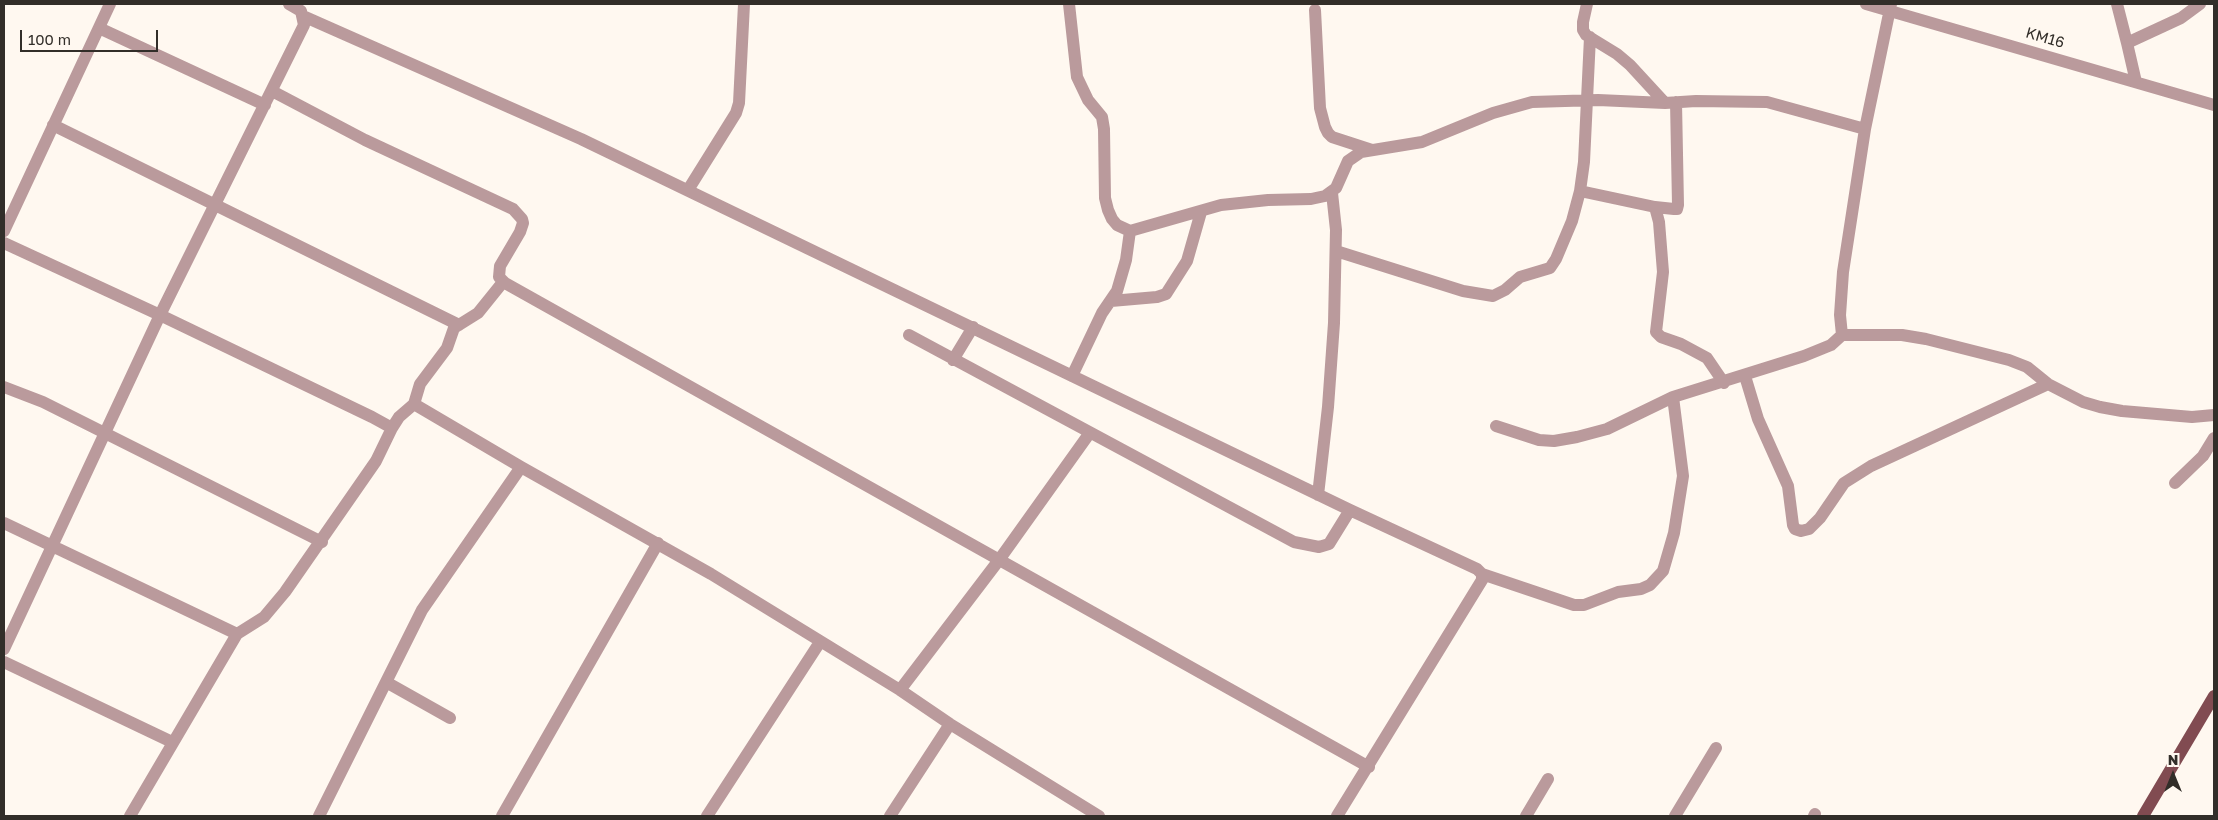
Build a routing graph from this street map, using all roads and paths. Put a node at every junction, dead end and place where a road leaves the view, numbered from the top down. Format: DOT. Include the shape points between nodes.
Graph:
graph roads {
  1 [pos="110,4"];
  2 [pos="289,4"];
  3 [pos="744,4"];
  4 [pos="1069,4"];
  5 [pos="1587,4"];
  6 [pos="1866,4"];
  7 [pos="2117,4"];
  8 [pos="2200,4"];
  9 [pos="1890,7"];
  10 [pos="1315,10"];
  11 [pos="303,16"];
  12 [pos="99,28"];
  13 [pos="1590,37"];
  14 [pos="2127,43"];
  15 [pos="2136,82"];
  16 [pos="272,91"];
  17 [pos="1586,100"];
  18 [pos="1671,103"];
  19 [pos="265,105"];
  20 [pos="2214,105"];
  21 [pos="53,125"];
  22 [pos="1865,129"];
  23 [pos="1372,150"];
  24 [pos="688,190"];
  25 [pos="1580,191"];
  26 [pos="1332,193"];
  27 [pos="216,204"];
  28 [pos="1655,207"];
  29 [pos="1201,212"];
  30 [pos="4,231"];
  31 [pos="1130,231"];
  32 [pos="4,243"];
  33 [pos="1336,251"];
  34 [pos="503,282"];
  35 [pos="1111,301"];
  36 [pos="160,315"];
  37 [pos="458,324"];
  38 [pos="973,327"];
  39 [pos="908,335"];
  40 [pos="1842,336"];
  41 [pos="953,360"];
  42 [pos="1072,376"];
  43 [pos="1746,376"];
  44 [pos="1724,383"];
  45 [pos="2048,384"];
  46 [pos="4,387"];
  47 [pos="1674,398"];
  48 [pos="414,404"];
  49 [pos="2214,415"];
  50 [pos="1496,426"];
  51 [pos="392,428"];
  52 [pos="106,433"];
  53 [pos="1089,434"];
  54 [pos="2214,438"];
  55 [pos="521,468"];
  56 [pos="2175,483"];
  57 [pos="1318,494"];
  58 [pos="1350,510"];
  59 [pos="4,523"];
  60 [pos="322,542"];
  61 [pos="658,543"];
  62 [pos="51,547"];
  63 [pos="999,560"];
  64 [pos="1482,574"];
  65 [pos="237,634"];
  66 [pos="820,642"];
  67 [pos="4,649"];
  68 [pos="4,662"];
  69 [pos="386,682"];
  70 [pos="900,690"];
  71 [pos="2214,696"];
  72 [pos="450,718"];
  73 [pos="950,724"];
  74 [pos="172,742"];
  75 [pos="1716,748"];
  76 [pos="1369,767"];
  77 [pos="1548,779"];
  78 [pos="130,816"];
  79 [pos="319,816"];
  80 [pos="502,816"];
  81 [pos="708,816"];
  82 [pos="890,816"];
  83 [pos="1099,816"];
  84 [pos="1337,816"];
  85 [pos="1526,816"];
  86 [pos="1675,816"];
  87 [pos="2143,816"];
  1 -- 12 [label="street"];
  2 -- 11 [label="street"];
  3 -- 24 [label="street" via="739,103"];
  4 -- 31 [label="street" via="1077,77 1088,100 1102,117 1108,210 1117,225"];
  5 -- 13 [label="street" via="1582,22 1583,30"];
  6 -- 9 [label="street, KM16"];
  7 -- 14 [label="street"];
  8 -- 14 [label="street" via="2181,18"];
  9 -- 15 [label="street, KM16"];
  9 -- 22 [label="street"];
  10 -- 23 [label="street" via="1320,108 1328,133"];
  11 -- 16 [label="street" via="304,25"];
  11 -- 24 [label="street" via="513,108"];
  12 -- 19 [label="street"];
  12 -- 21 [label="street"];
  13 -- 17 [label="street"];
  13 -- 18 [label="street" via="1617,54"];
  14 -- 15 [label="street"];
  15 -- 20 [label="street, KM16"];
  16 -- 19 [label="street"];
  16 -- 34 [label="street" via="365,140 512,209 523,224 500,266 499,277"];
  17 -- 18 [label="street"];
  17 -- 23 [label="street" via="1521,104 1493,112 1422,142"];
  17 -- 25 [label="street"];
  18 -- 22 [label="street" via="1767,102"];
  18 -- 28 [label="street" via="1678,205 1674,210"];
  19 -- 27 [label="street"];
  21 -- 27 [label="street"];
  21 -- 30 [label="street"];
  22 -- 40 [label="street" via="1843,272"];
  23 -- 26 [label="street" via="1361,152 1348,161"];
  24 -- 38 [label="street"];
  25 -- 28 [label="street"];
  25 -- 33 [label="street" via="1572,221 1550,268 1520,276 1506,290 1494,296 1463,291"];
  26 -- 29 [label="street" via="1311,199 1221,205"];
  26 -- 33 [label="street"];
  27 -- 36 [label="street"];
  27 -- 37 [label="street"];
  28 -- 44 [label="street" via="1662,272 1656,332 1707,358"];
  29 -- 31 [label="street"];
  29 -- 35 [label="street" via="1187,261 1166,294"];
  31 -- 35 [label="street" via="1120,281"];
  32 -- 36 [label="street"];
  33 -- 57 [label="street" via="1330,382"];
  34 -- 37 [label="street" via="478,313"];
  34 -- 63 [label="street"];
  35 -- 42 [label="street"];
  36 -- 51 [label="street"];
  36 -- 52 [label="street"];
  37 -- 48 [label="street" via="452,331 447,348 420,384"];
  38 -- 41 [label="street"];
  38 -- 42 [label="street"];
  39 -- 41 [label="street"];
  40 -- 43 [label="street" via="1831,345"];
  40 -- 45 [label="street" via="1902,335 1926,339 2009,360 2027,367"];
  41 -- 53 [label="street"];
  42 -- 57 [label="street"];
  43 -- 44 [label="street"];
  43 -- 45 [label="street" via="1758,418 1788,486 1793,525 1800,531 1820,518 1844,484 1871,466"];
  44 -- 47 [label="street"];
  45 -- 49 [label="street" via="2083,402 2122,411 2192,417"];
  46 -- 52 [label="street"];
  47 -- 50 [label="street" via="1607,429 1554,441 1539,440"];
  47 -- 64 [label="street" via="1683,476 1674,532 1658,578 1641,589 1618,592 1578,605"];
  48 -- 51 [label="street" via="399,416"];
  48 -- 55 [label="street"];
  51 -- 60 [label="street" via="376,462"];
  52 -- 60 [label="street"];
  52 -- 62 [label="street"];
  53 -- 58 [label="street" via="1294,542 1319,547 1329,544"];
  53 -- 63 [label="street"];
  54 -- 56 [label="street" via="2203,456"];
  55 -- 61 [label="street"];
  55 -- 69 [label="street" via="422,610"];
  57 -- 58 [label="street"];
  58 -- 64 [label="street"];
  59 -- 62 [label="street"];
  60 -- 65 [label="street" via="264,617"];
  61 -- 66 [label="street"];
  61 -- 80 [label="street"];
  62 -- 65 [label="street"];
  62 -- 67 [label="street"];
  63 -- 70 [label="street"];
  63 -- 76 [label="street"];
  64 -- 76 [label="street" via="1482,580"];
  65 -- 74 [label="street"];
  66 -- 70 [label="street"];
  66 -- 81 [label="street"];
  68 -- 74 [label="street"];
  69 -- 72 [label="street"];
  69 -- 79 [label="street"];
  70 -- 73 [label="street"];
  71 -- 87 [label="main road"];
  73 -- 82 [label="street"];
  73 -- 83 [label="street"];
  74 -- 78 [label="street"];
  75 -- 86 [label="street"];
  76 -- 84 [label="street"];
  77 -- 85 [label="street"];
}
